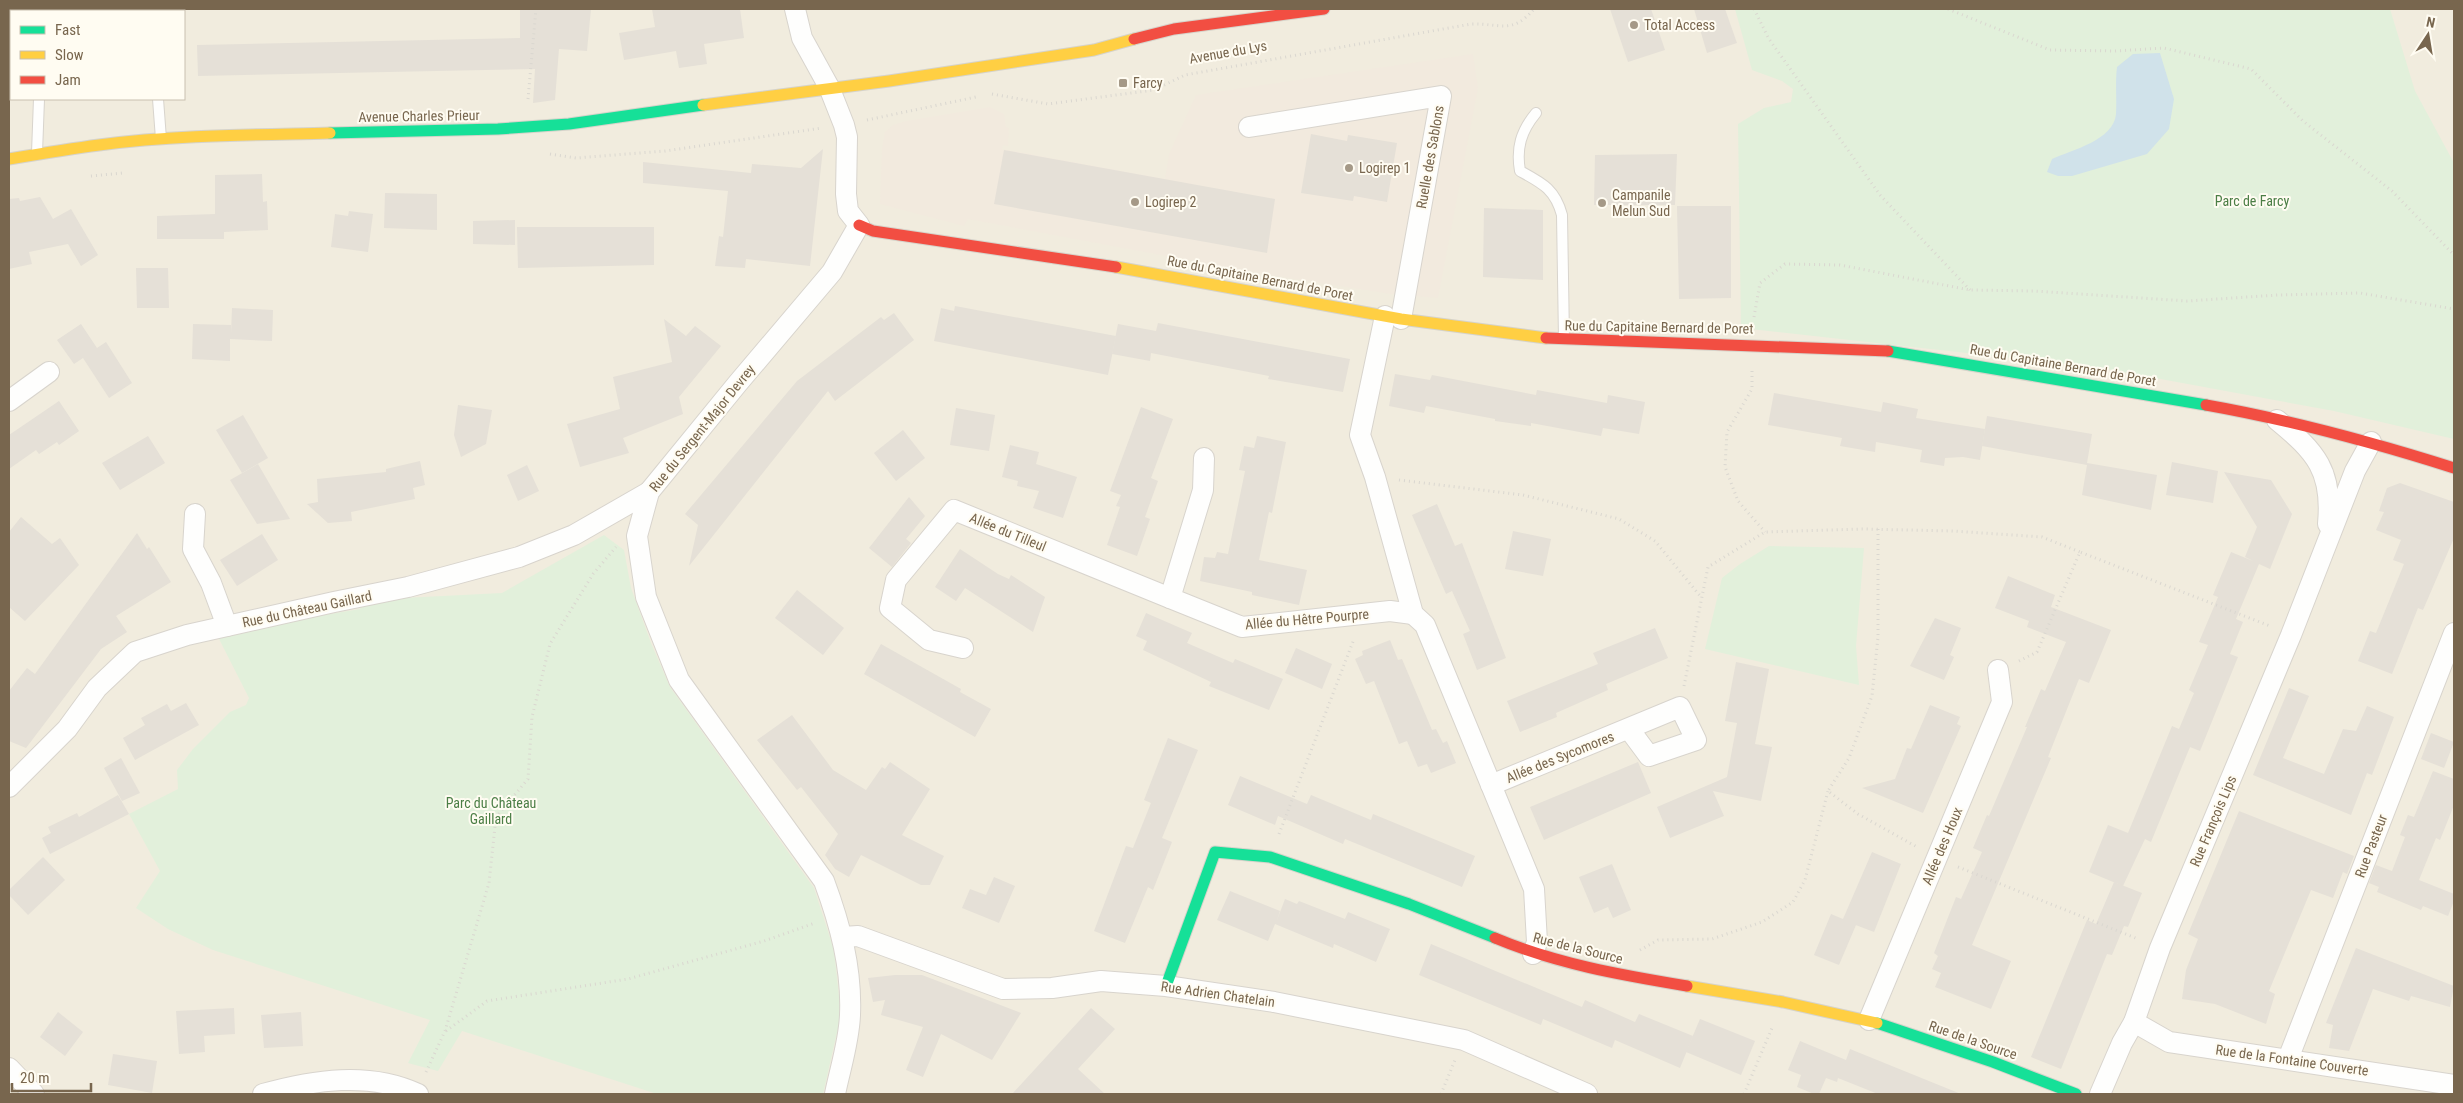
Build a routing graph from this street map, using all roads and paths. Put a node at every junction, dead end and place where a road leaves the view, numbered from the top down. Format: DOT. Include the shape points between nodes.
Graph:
graph roads {
  1 [pos="536,9"];
  2 [pos="795,9"];
  3 [pos="1324,9"];
  4 [pos="1534,9"];
  5 [pos="1754,9"];
  6 [pos="1948,9"];
  7 [pos="829,87"];
  8 [pos="39,100"];
  9 [pos="158,100"];
  10 [pos="1536,113"];
  11 [pos="894,115"];
  12 [pos="525,127"];
  13 [pos="1249,127"];
  14 [pos="161,140"];
  15 [pos="37,153"];
  16 [pos="9,158"];
  17 [pos="859,226"];
  18 [pos="2454,255"];
  19 [pos="1970,290"];
  20 [pos="2454,309"];
  21 [pos="1393,318"];
  22 [pos="1564,340"];
  23 [pos="1752,344"];
  24 [pos="50,372"];
  25 [pos="9,401"];
  26 [pos="2274,418"];
  27 [pos="2371,442"];
  28 [pos="1204,458"];
  29 [pos="2454,468"];
  30 [pos="1375,478"];
  31 [pos="649,492"];
  32 [pos="195,514"];
  33 [pos="609,516"];
  34 [pos="1878,529"];
  35 [pos="1765,532"];
  36 [pos="633,533"];
  37 [pos="2325,547"];
  38 [pos="2080,552"];
  39 [pos="1170,598"];
  40 [pos="1702,598"];
  41 [pos="1414,614"];
  42 [pos="1364,615"];
  43 [pos="227,626"];
  44 [pos="2454,633"];
  45 [pos="2292,635"];
  46 [pos="963,648"];
  47 [pos="1998,670"];
  48 [pos="1680,707"];
  49 [pos="1629,729"];
  50 [pos="1492,786"];
  51 [pos="9,787"];
  52 [pos="1828,791"];
  53 [pos="1270,858"];
  54 [pos="1937,858"];
  55 [pos="837,916"];
  56 [pos="843,937"];
  57 [pos="2160,948"];
  58 [pos="1533,954"];
  59 [pos="1614,974"];
  60 [pos="1166,986"];
  61 [pos="1783,1002"];
  62 [pos="1869,1020"];
  63 [pos="2134,1022"];
  64 [pos="445,1031"];
  65 [pos="1464,1040"];
  66 [pos="2288,1058"];
  67 [pos="9,1068"];
  68 [pos="2454,1085"];
  69 [pos="34,1094"];
  70 [pos="263,1094"];
  71 [pos="417,1094"];
  72 [pos="835,1094"];
  73 [pos="1441,1094"];
  74 [pos="1588,1094"];
  75 [pos="1744,1094"];
  76 [pos="2076,1094"];
  77 [pos="2100,1094"];
  1 -- 12 [label="path"];
  2 -- 7 [label="street" via="802,38"];
  3 -- 7 [label="street, Avenue du Lys" via="1174,29 1094,50"];
  4 -- 11 [label="path, Avenue du Lys" via="1510,27 1471,24 1185,75 1154,90 1048,104 992,94"];
  5 -- 19 [label="path" via="1769,39 1880,195"];
  6 -- 18 [label="path" via="2050,50 2164,48 2251,69 2303,121 2392,191"];
  7 -- 12 [label="street, Avenue Charles Prieur" via="569,124"];
  7 -- 17 [label="street" via="847,137 848,211"];
  8 -- 15 [label="lane"];
  9 -- 14 [label="lane"];
  10 -- 22 [label="lane" via="1524,128 1518,158 1520,171 1548,189 1558,200 1562,215"];
  12 -- 14 [label="street, Avenue Charles Prieur"];
  13 -- 21 [label="street, Ruelle des Sablons" via="1441,96"];
  14 -- 15 [label="street, Avenue Charles Prieur"];
  15 -- 16 [label="street, Avenue Charles Prieur"];
  17 -- 21 [label="street, Rue du Capitaine Bernard de Poret" via="873,231 1086,261"];
  17 -- 31 [label="street, Rue du Sergent-Major Devrey" via="832,272"];
  19 -- 20 [label="path" via="2187,300 2360,293"];
  19 -- 23 [label="path" via="1840,265 1785,264 1760,283"];
  21 -- 22 [label="street, Rue du Capitaine Bernard de Poret"];
  21 -- 30 [label="street" via="1360,435"];
  22 -- 23 [label="street, Rue du Capitaine Bernard de Poret"];
  23 -- 26 [label="street, Rue du Capitaine Bernard de Poret" via="1893,351"];
  23 -- 35 [label="path" via="1752,389 1727,432 1725,467 1738,501"];
  24 -- 25 [label="street"];
  26 -- 27 [label="street, Rue du Capitaine Bernard de Poret"];
  26 -- 37 [label="street, Rue François Lips" via="2306,444 2322,468 2330,499"];
  27 -- 29 [label="street, Rue du Capitaine Bernard de Poret"];
  27 -- 37 [label="street, Rue François Lips" via="2358,465"];
  28 -- 39 [label="street" via="1203,490"];
  30 -- 40 [label="path" via="1523,495 1618,519 1655,541"];
  30 -- 41 [label="street"];
  31 -- 33 [label="street, Rue du Château Gaillard"];
  31 -- 36 [label="street, Rue du Sergent-Major Devrey"];
  32 -- 43 [label="street" via="193,549 212,583"];
  33 -- 36 [label="street"];
  33 -- 43 [label="street, Rue du Château Gaillard" via="574,535 519,557 408,588"];
  34 -- 35 [label="path"];
  34 -- 38 [label="path" via="2042,537"];
  34 -- 52 [label="path" via="1878,637 1872,696 1849,758"];
  35 -- 40 [label="path" via="1708,567"];
  36 -- 55 [label="street, Rue du Sergent-Major Devrey" via="646,597 679,680 824,881"];
  36 -- 64 [label="path" via="593,574 550,644 532,717 528,778 496,817 489,883"];
  37 -- 45 [label="street, Rue François Lips"];
  38 -- 45 [label="path"];
  38 -- 47 [label="path" via="2038,652"];
  39 -- 42 [label="street, Allée du Hêtre Pourpre" via="1242,627"];
  39 -- 46 [label="street, Allée du Tilleul" via="954,510 896,580 890,608 929,640"];
  40 -- 48 [label="path"];
  41 -- 42 [label="street, Allée du Hêtre Pourpre" via="1390,611"];
  41 -- 50 [label="street" via="1424,625"];
  42 -- 53 [label="path"];
  43 -- 51 [label="street, Rue du Château Gaillard" via="135,652 96,688 67,729"];
  44 -- 66 [label="street, Rue Pasteur"];
  45 -- 57 [label="street, Rue François Lips"];
  47 -- 54 [label="street, Allée des Houx" via="2002,702"];
  48 -- 49 [label="street, Allée des Sycomores"];
  48 -- 49 [label="street, Allée des Sycomores" via="1696,740 1649,756"];
  49 -- 50 [label="street, Allée des Sycomores"];
  50 -- 58 [label="street" via="1534,889 1537,942"];
  52 -- 54 [label="path" via="1858,814"];
  52 -- 59 [label="path" via="1805,880 1793,902 1762,922 1712,939 1658,940 1640,950"];
  53 -- 58 [label="street, Rue de la Source" via="1409,904"];
  53 -- 60 [label="street, Rue de la Source" via="1215,852"];
  54 -- 57 [label="path"];
  54 -- 62 [label="street, Allée des Houx"];
  55 -- 56 [label="street, Rue du Sergent-Major Devrey"];
  55 -- 64 [label="path" via="764,941 628,979 487,1001"];
  56 -- 60 [label="street, Rue Adrien Chatelain" via="858,936 1003,988 1052,988 1101,981"];
  56 -- 72 [label="street, Rue du Sergent-Major Devrey" via="850,1016"];
  57 -- 63 [label="street, Rue François Lips"];
  58 -- 59 [label="street, Rue de la Source"];
  59 -- 61 [label="street, Rue de la Source"];
  60 -- 65 [label="street, Rue Adrien Chatelain" via="1274,1002"];
  61 -- 62 [label="street, Rue de la Source"];
  61 -- 75 [label="path"];
  62 -- 76 [label="street, Rue de la Source"];
  63 -- 66 [label="street, Rue de la Fontaine Couverte" via="2169,1042"];
  63 -- 77 [label="street, Rue François Lips"];
  64 -- 71 [label="path"];
  65 -- 73 [label="path"];
  65 -- 74 [label="street, Rue Adrien Chatelain"];
  66 -- 68 [label="street, Rue de la Fontaine Couverte"];
  67 -- 69 [label="street"];
  70 -- 71 [label="street" via="343,1079 404,1088"];
}
